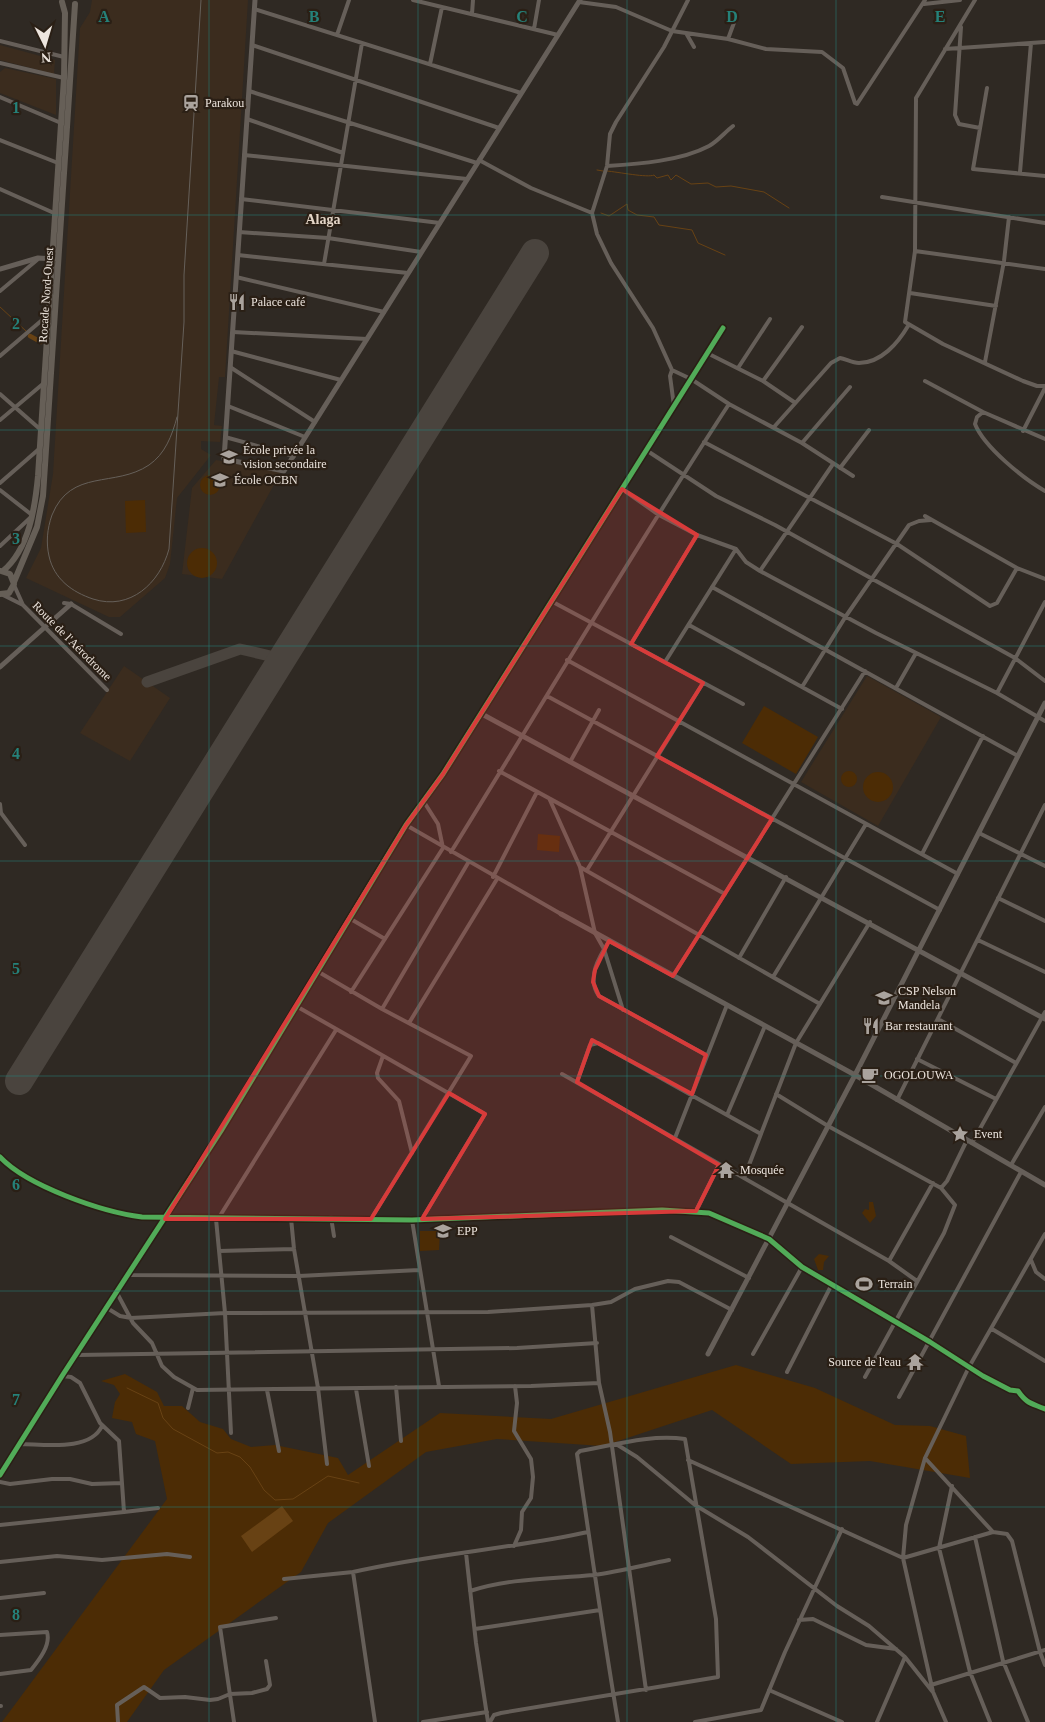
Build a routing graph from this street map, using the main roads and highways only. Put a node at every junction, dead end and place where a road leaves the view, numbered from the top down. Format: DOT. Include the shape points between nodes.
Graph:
graph roads {
  1 [pos="62,1"];
  2 [pos="76,2"];
  3 [pos="56,259"];
  4 [pos="1,571"];
  5 [pos="14,584"];
  6 [pos="2,595"];
  1 -- 2 [label="main road" via="67,6"];
  1 -- 3 [label="main road, Rocade Nord-Ouest" via="65,13 64,78 54,213"];
  2 -- 3 [label="main road, Rocade Nord-Ouest"];
  3 -- 4 [label="main road, Rocade Nord-Ouest" via="48,314 37,487 32,516 18,553"];
  3 -- 5 [label="main road, Rocade Nord-Ouest" via="43,496 37,527"];
  4 -- 5 [label="main road" via="10,574"];
  5 -- 6 [label="main road, Rocade Nord-Ouest"];
}
